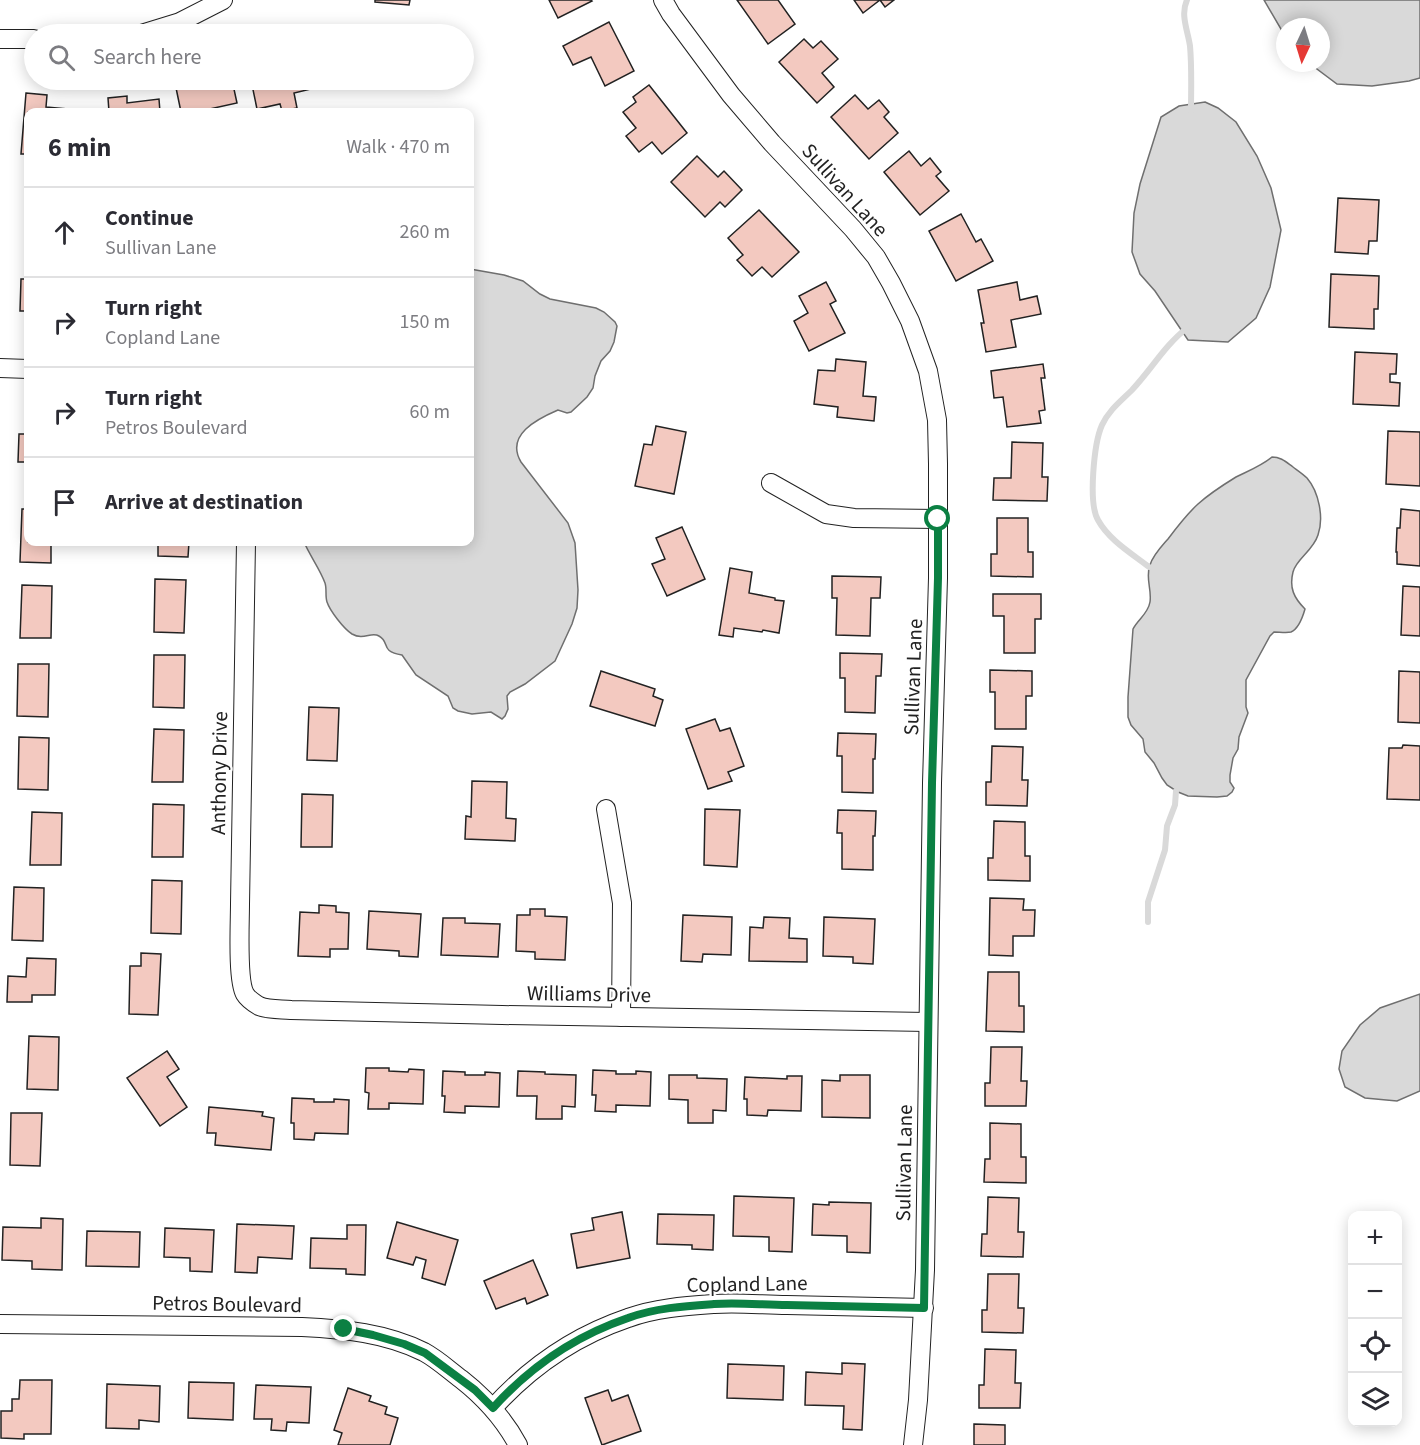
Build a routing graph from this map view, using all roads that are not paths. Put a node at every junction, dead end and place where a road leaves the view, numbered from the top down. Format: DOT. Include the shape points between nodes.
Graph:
graph roads {
  1 [pos="223,0"];
  2 [pos="663,0"];
  3 [pos="174,24"];
  4 [pos="0,39"];
  5 [pos="24,39"];
  6 [pos="0,368"];
  7 [pos="24,369"];
  8 [pos="771,483"];
  9 [pos="938,519"];
  10 [pos="246,546"];
  11 [pos="606,809"];
  12 [pos="252,1001"];
  13 [pos="621,1017"];
  14 [pos="928,1022"];
  15 [pos="924,1308"];
  16 [pos="0,1324"];
  17 [pos="493,1408"];
  18 [pos="518,1445"];
  19 [pos="913,1445"];
  1 -- 3 [label="street"];
  2 -- 9 [label="street, Sullivan Lane" via="731,95 853,229 891,283 928,370 937,420"];
  4 -- 5 [label="street"];
  6 -- 7 [label="street"];
  8 -- 9 [label="street" via="826,514"];
  9 -- 14 [label="street, Sullivan Lane"];
  10 -- 12 [label="street, Anthony Drive" via="240,951 241,985"];
  11 -- 13 [label="street" via="622,903"];
  12 -- 13 [label="street, Williams Drive" via="270,1009"];
  13 -- 14 [label="street, Williams Drive"];
  14 -- 15 [label="street, Sullivan Lane"];
  15 -- 17 [label="street, Copland Lane" via="716,1304 630,1317 561,1349 532,1370"];
  15 -- 19 [label="street, Sullivan Lane"];
  16 -- 17 [label="street, Petros Boulevard" via="344,1329 425,1353"];
  17 -- 18 [label="street, Petros Boulevard"];
}
